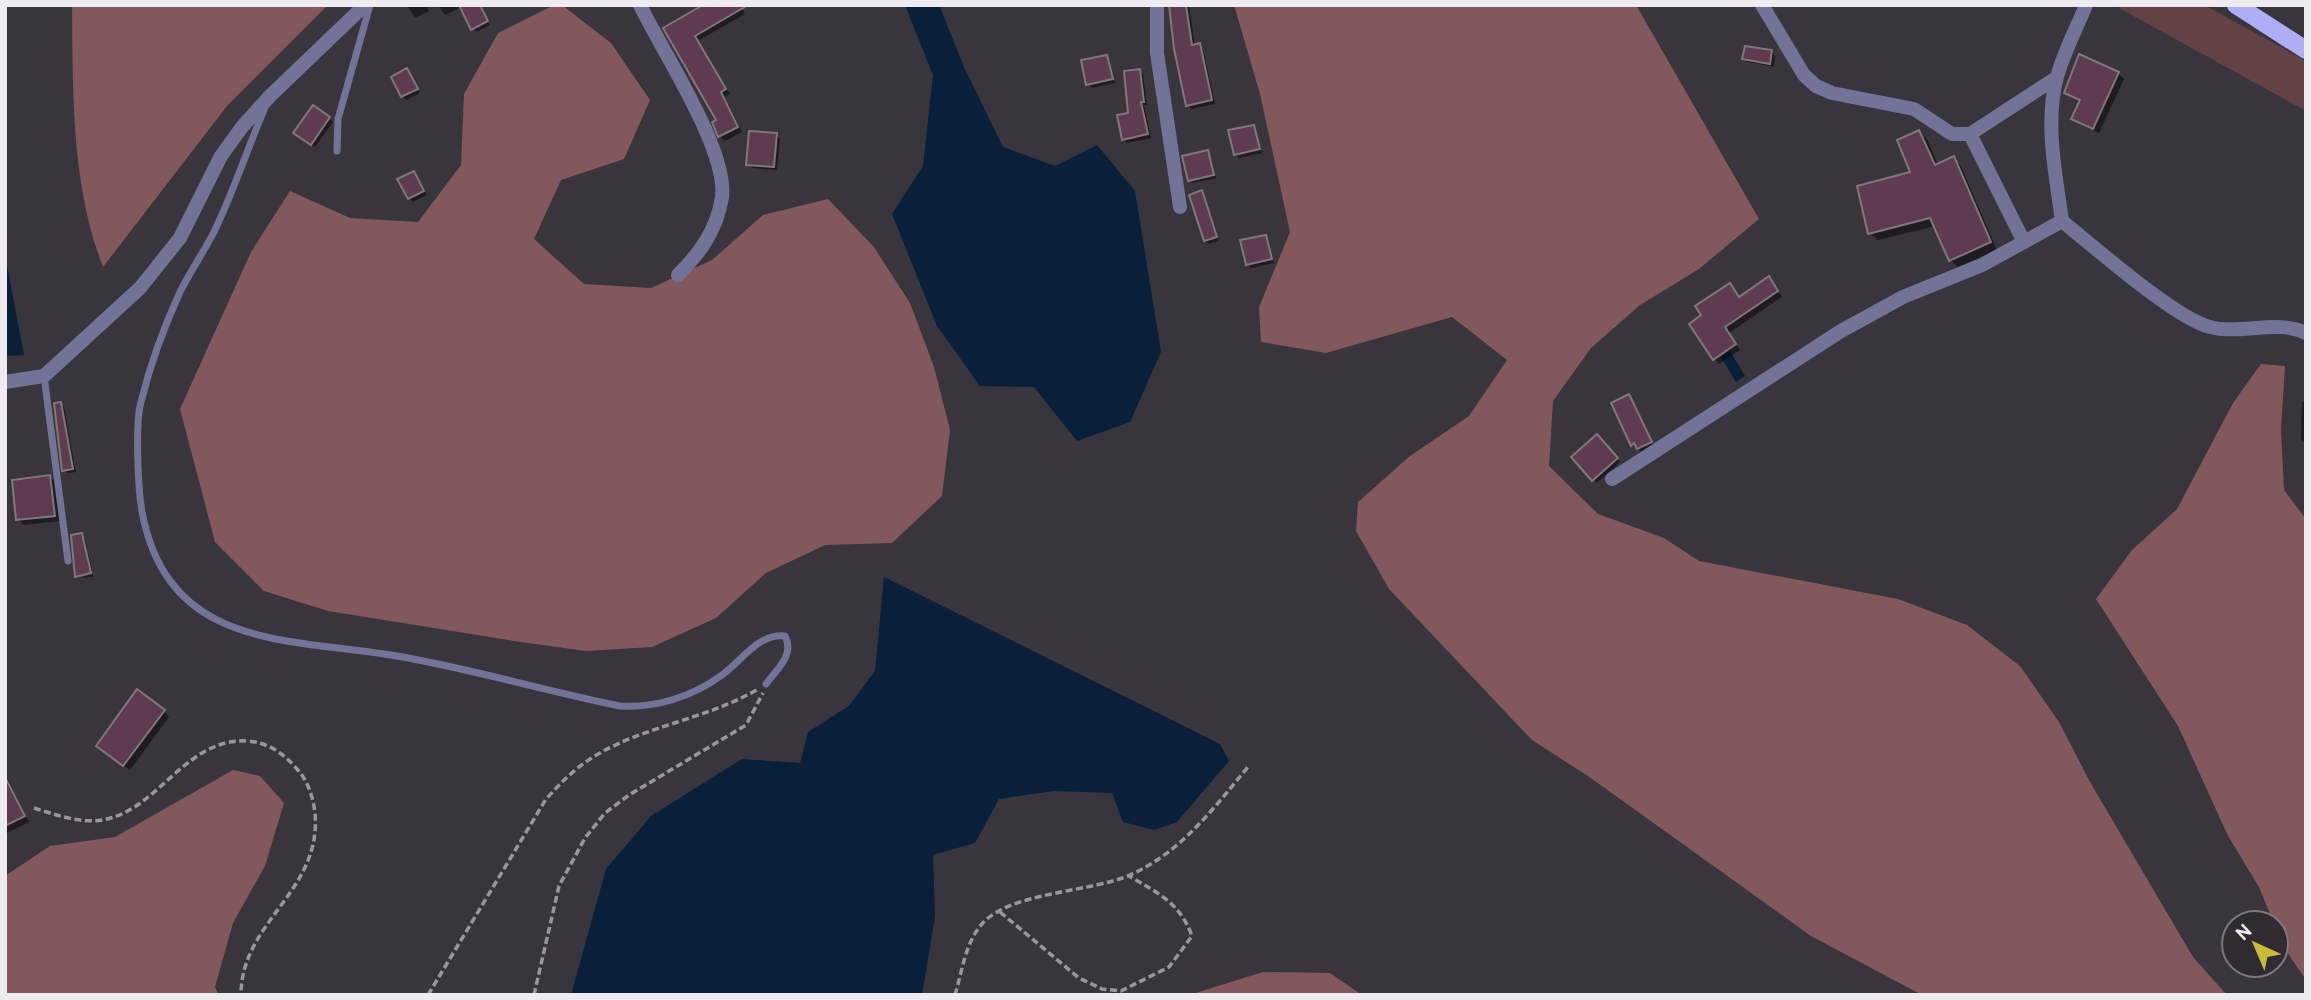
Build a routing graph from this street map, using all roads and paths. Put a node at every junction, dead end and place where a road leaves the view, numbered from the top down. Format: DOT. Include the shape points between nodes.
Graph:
graph roads {
  1 [pos="365,5"];
  2 [pos="370,5"];
  3 [pos="640,5"];
  4 [pos="1157,5"];
  5 [pos="1762,5"];
  6 [pos="2086,5"];
  7 [pos="2236,5"];
  8 [pos="2306,50"];
  9 [pos="2056,78"];
  10 [pos="270,96"];
  11 [pos="1970,134"];
  12 [pos="337,151"];
  13 [pos="1180,206"];
  14 [pos="2062,221"];
  15 [pos="2024,242"];
  16 [pos="678,275"];
  17 [pos="2306,333"];
  18 [pos="44,376"];
  19 [pos="5,382"];
  20 [pos="1612,479"];
  21 [pos="68,561"];
  22 [pos="766,684"];
  23 [pos="1248,767"];
  24 [pos="34,808"];
  25 [pos="1129,876"];
  26 [pos="999,912"];
  27 [pos="241,995"];
  28 [pos="428,995"];
  29 [pos="534,995"];
  30 [pos="955,995"];
  1 -- 10 [label="street"];
  2 -- 12 [label="lane" via="338,119"];
  3 -- 16 [label="street" via="708,137 720,170 722,196 714,228 699,255"];
  4 -- 13 [label="street" via="1157,53"];
  5 -- 11 [label="street" via="1804,75 1816,86 1913,109 1952,134"];
  6 -- 9 [label="street"];
  7 -- 8 [label="main road"];
  9 -- 11 [label="street"];
  9 -- 14 [label="street" via="2050,125"];
  10 -- 18 [label="street" via="221,156 184,230 160,265"];
  10 -- 22 [label="lane" via="214,231 180,292 140,405 138,489 148,540 164,572 195,607 227,627 276,642 411,658 620,706 666,703 721,676 762,640 785,636 790,645 788,656"];
  11 -- 15 [label="street"];
  14 -- 15 [label="street"];
  14 -- 17 [label="street" via="2149,289 2207,327 2281,327"];
  15 -- 20 [label="street" via="1841,331"];
  18 -- 19 [label="street"];
  18 -- 21 [label="lane"];
  22 -- 28 [label="path" via="729,706 614,746 568,775 546,799"];
  22 -- 29 [label="path" via="746,725 629,795 605,813 585,838 559,886"];
  23 -- 25 [label="path" via="1195,831 1163,858"];
  24 -- 27 [label="path" via="73,820 105,820 127,813 180,767 204,752 240,741 264,743 288,759 304,777 314,803 317,835 306,870 259,935 245,965"];
  25 -- 26 [label="path"];
  25 -- 26 [label="path" via="1185,916 1192,936 1169,967 1121,991 1102,989 1079,978"];
  26 -- 30 [label="path" via="982,924 970,944"];
}
